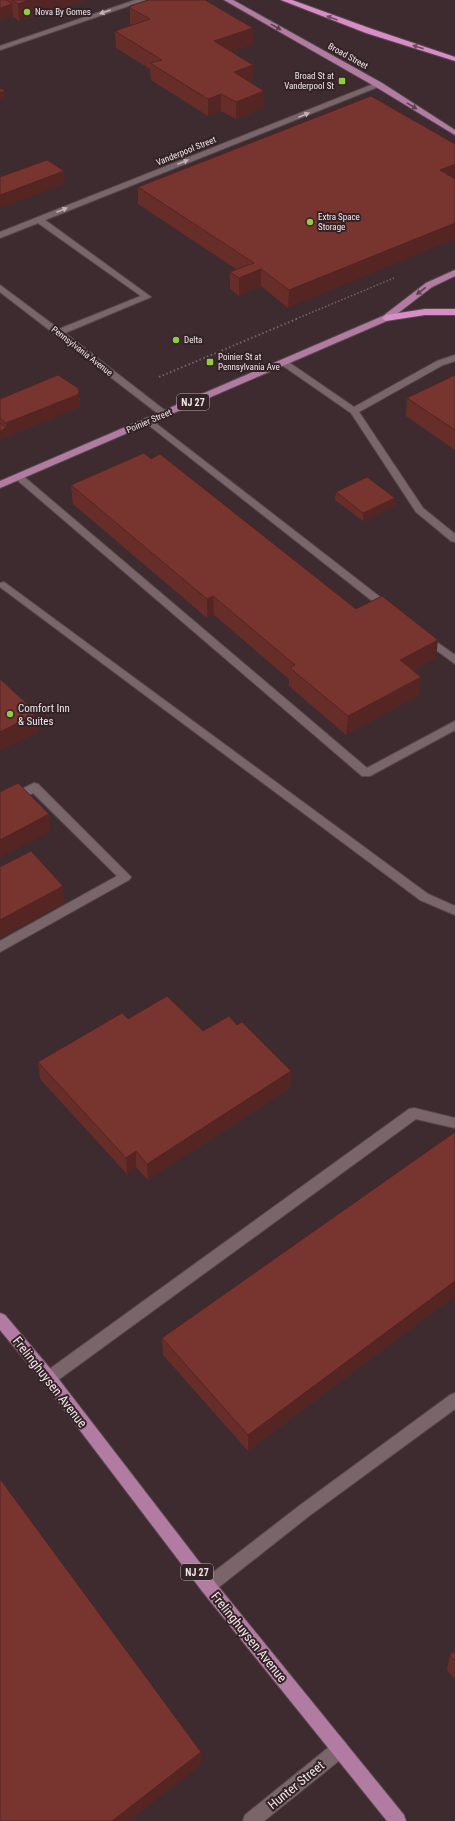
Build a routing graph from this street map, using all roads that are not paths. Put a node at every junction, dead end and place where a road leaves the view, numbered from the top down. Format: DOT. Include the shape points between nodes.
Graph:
graph roads {
  1 [pos="142,0"];
  2 [pos="228,0"];
  3 [pos="285,0"];
  4 [pos="0,48"];
  5 [pos="455,59"];
  6 [pos="379,85"];
  7 [pos="455,133"];
  8 [pos="38,220"];
  9 [pos="0,235"];
  10 [pos="455,273"];
  11 [pos="0,288"];
  12 [pos="455,312"];
  13 [pos="386,318"];
  14 [pos="58,333"];
  15 [pos="455,358"];
  16 [pos="284,363"];
  17 [pos="354,411"];
  18 [pos="164,414"];
  19 [pos="149,420"];
  20 [pos="19,477"];
  21 [pos="0,486"];
  22 [pos="455,539"];
  23 [pos="4,585"];
  24 [pos="400,616"];
  25 [pos="418,631"];
  26 [pos="455,660"];
  27 [pos="455,725"];
  28 [pos="0,805"];
  29 [pos="455,911"];
  30 [pos="0,947"];
  31 [pos="455,1123"];
  32 [pos="0,1319"];
  33 [pos="48,1378"];
  34 [pos="455,1400"];
  35 [pos="208,1586"];
  36 [pos="340,1750"];
  37 [pos="251,1821"];
  38 [pos="398,1821"];
  1 -- 4 [label="street, one-way"];
  2 -- 6 [label="main road, Broad Street, one-way"];
  5 -- 3 [label="highway, one-way"];
  6 -- 7 [label="main road, Broad Street, one-way"];
  8 -- 6 [label="street, Vanderpool Street, one-way"];
  8 -- 9 [label="street, Vanderpool Street"];
  8 -- 14 [label="street" via="147,297"];
  10 -- 13 [label="main road, NJ 27, one-way" via="429,285"];
  11 -- 14 [label="street, Pennsylvania Avenue"];
  12 -- 13 [label="highway" via="425,312"];
  13 -- 16 [label="main road, Poinier Street / NJ 27"];
  14 -- 18 [label="street, Pennsylvania Avenue"];
  15 -- 17 [label="street" via="440,363"];
  16 -- 17 [label="street"];
  16 -- 18 [label="main road, Poinier Street / NJ 27"];
  17 -- 22 [label="street" via="419,510"];
  18 -- 19 [label="main road, Poinier Street / NJ 27"];
  19 -- 20 [label="main road, Poinier Street / NJ 27"];
  19 -- 24 [label="street"];
  20 -- 21 [label="main road, Poinier Street / NJ 27"];
  20 -- 27 [label="street" via="366,773"];
  23 -- 29 [label="street" via="424,897"];
  25 -- 26 [label="street"];
  28 -- 30 [label="street" via="34,788 125,877"];
  31 -- 33 [label="street" via="414,1113"];
  32 -- 33 [label="main road, Frelinghuysen Avenue / NJ 27"];
  33 -- 35 [label="main road, Frelinghuysen Avenue / NJ 27"];
  34 -- 35 [label="street" via="304,1511"];
  35 -- 36 [label="main road, Frelinghuysen Avenue / NJ 27"];
  36 -- 37 [label="street, Hunter Street"];
  36 -- 38 [label="main road, Frelinghuysen Avenue / NJ 27"];
}
